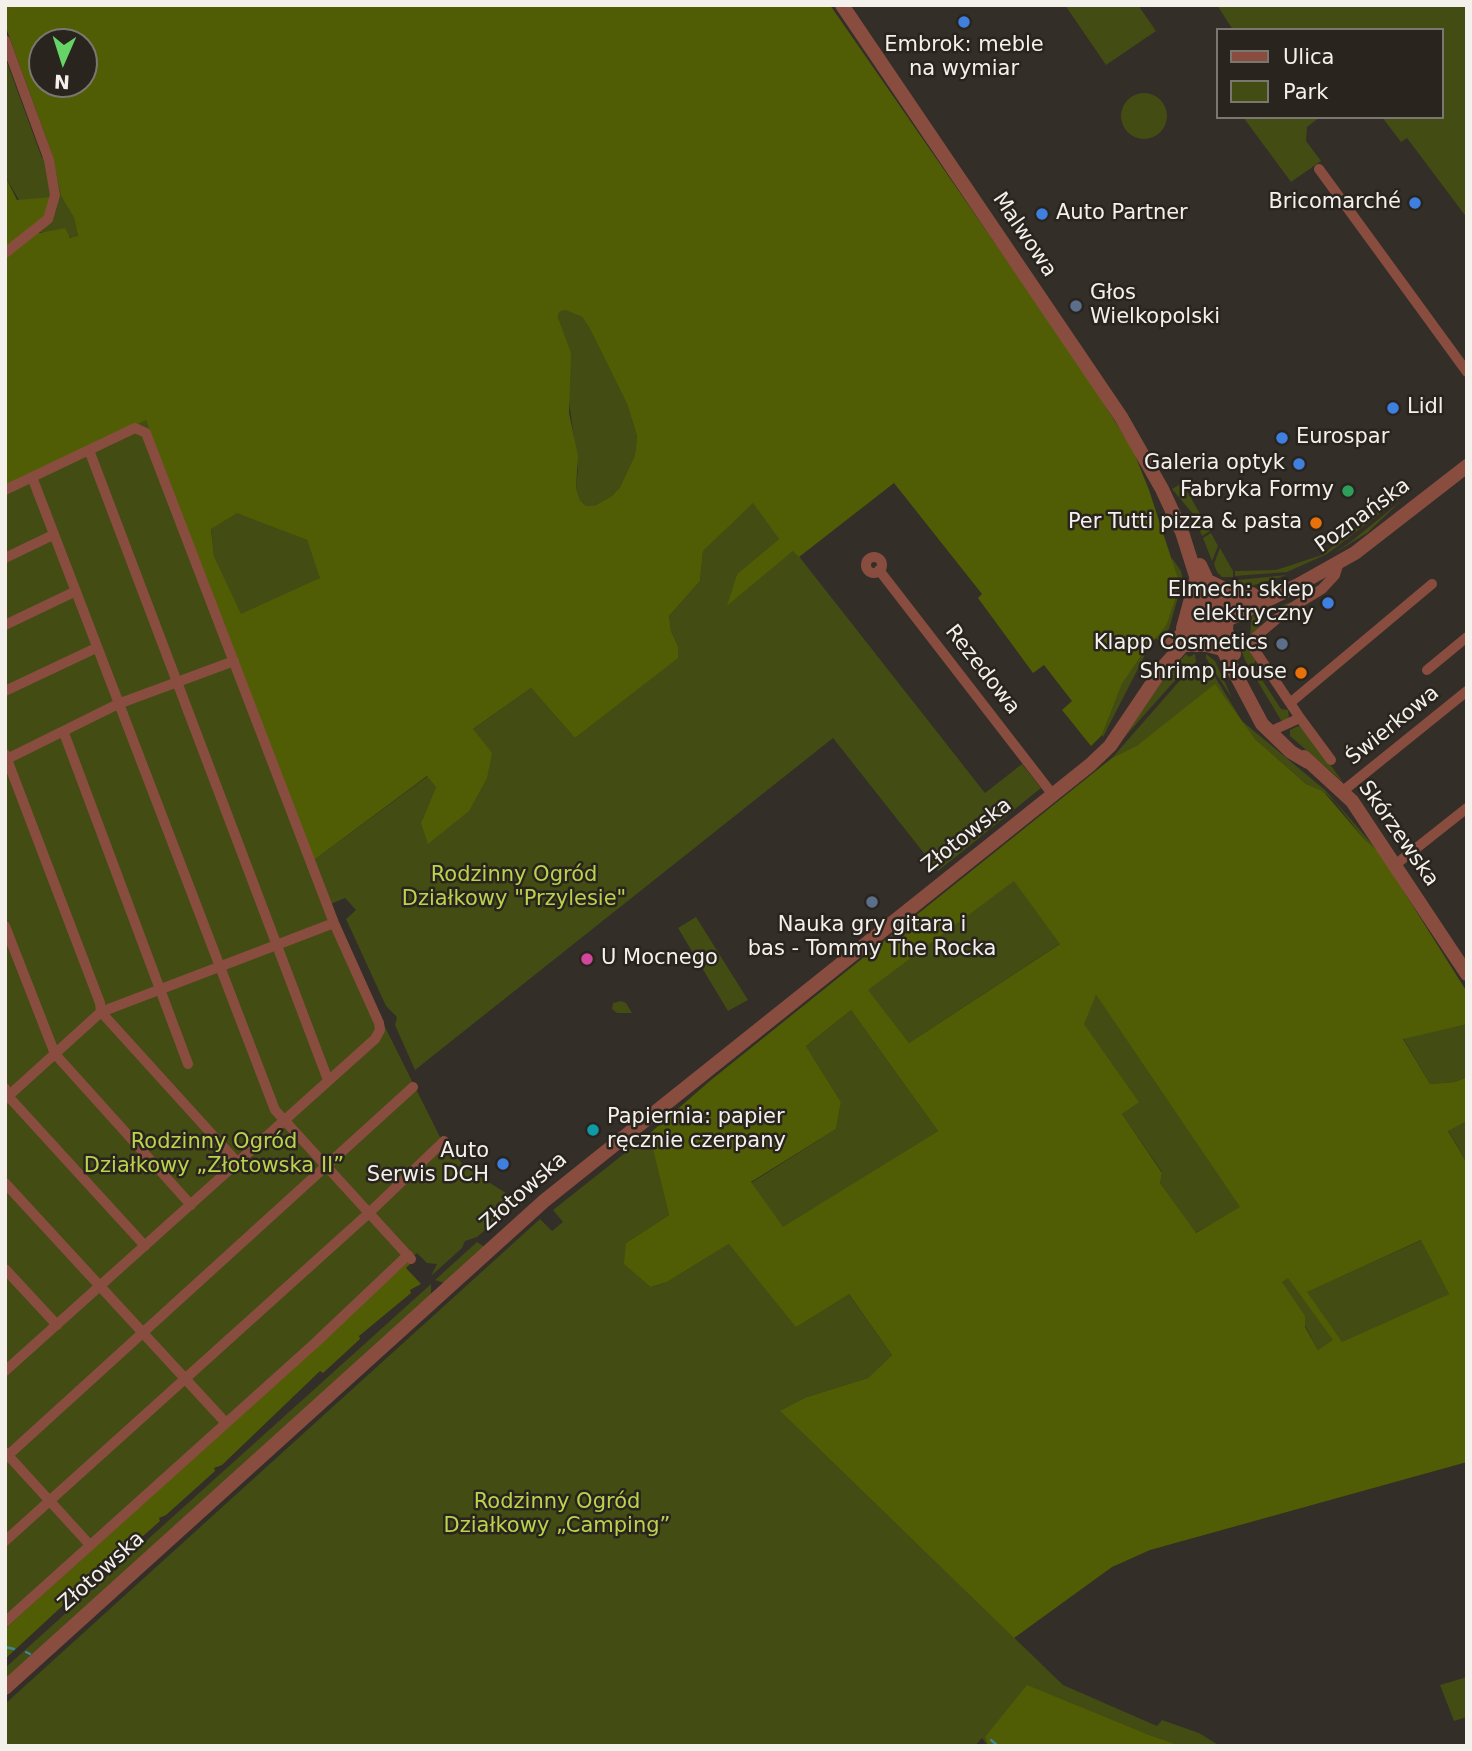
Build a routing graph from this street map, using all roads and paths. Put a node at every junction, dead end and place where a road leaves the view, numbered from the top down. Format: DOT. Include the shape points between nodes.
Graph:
graph roads {
  1 [pos="842,5"];
  2 [pos="5,40"];
  3 [pos="1319,169"];
  4 [pos="5,253"];
  5 [pos="1467,372"];
  6 [pos="89,450"];
  7 [pos="1467,466"];
  8 [pos="32,477"];
  9 [pos="5,490"];
  10 [pos="53,535"];
  11 [pos="5,558"];
  12 [pos="1339,562"];
  13 [pos="879,570"];
  14 [pos="1202,579"];
  15 [pos="1432,584"];
  16 [pos="74,592"];
  17 [pos="1277,594"];
  18 [pos="1220,603"];
  19 [pos="1202,610"];
  20 [pos="1237,615"];
  21 [pos="5,625"];
  22 [pos="1212,628"];
  23 [pos="1467,637"];
  24 [pos="1182,640"];
  25 [pos="1226,647"];
  26 [pos="96,648"];
  27 [pos="234,661"];
  28 [pos="1427,670"];
  29 [pos="177,682"];
  30 [pos="5,691"];
  31 [pos="1467,691"];
  32 [pos="1290,703"];
  33 [pos="118,704"];
  34 [pos="1300,718"];
  35 [pos="1274,731"];
  36 [pos="64,733"];
  37 [pos="6,758"];
  38 [pos="1331,760"];
  39 [pos="1343,791"];
  40 [pos="1053,795"];
  41 [pos="1467,808"];
  42 [pos="1395,865"];
  43 [pos="334,923"];
  44 [pos="5,926"];
  45 [pos="276,944"];
  46 [pos="218,966"];
  47 [pos="1467,974"];
  48 [pos="160,988"];
  49 [pos="101,1012"];
  50 [pos="55,1054"];
  51 [pos="188,1064"];
  52 [pos="328,1080"];
  53 [pos="414,1087"];
  54 [pos="6,1094"];
  55 [pos="285,1120"];
  56 [pos="444,1141"];
  57 [pos="238,1163"];
  58 [pos="327,1165"];
  59 [pos="5,1183"];
  60 [pos="191,1205"];
  61 [pos="369,1213"];
  62 [pos="145,1246"];
  63 [pos="5,1269"];
  64 [pos="100,1287"];
  65 [pos="58,1325"];
  66 [pos="143,1333"];
  67 [pos="7,1367"];
  68 [pos="183,1378"];
  69 [pos="225,1422"];
  70 [pos="6,1455"];
  71 [pos="50,1500"];
  72 [pos="5,1541"];
  73 [pos="90,1545"];
  74 [pos="5,1622"];
  75 [pos="5,1688"];
  1 -- 14 [label="street, Malwowa" via="1097,381 1184,524"];
  2 -- 4 [label="street" via="49,160 55,195 48,219"];
  3 -- 5 [label="street"];
  6 -- 8 [label="street"];
  6 -- 27 [label="street" via="135,428 146,433"];
  6 -- 29 [label="street"];
  7 -- 12 [label="street, Poznańska"];
  8 -- 9 [label="street"];
  8 -- 10 [label="street"];
  10 -- 11 [label="street"];
  10 -- 16 [label="street"];
  12 -- 17 [label="street, Poznańska"];
  12 -- 32 [label="street" via="1335,575 1322,589 1253,639 1254,649"];
  13 -- 40 [label="street, Rezedowa"];
  14 -- 17 [label="street" via="1238,594"];
  14 -- 18 [label="street, Malwowa"];
  14 -- 19 [label="street, Malwowa"];
  14 -- 24 [label="street"];
  15 -- 32 [label="street"];
  16 -- 21 [label="street"];
  16 -- 26 [label="street"];
  17 -- 18 [label="street"];
  17 -- 20 [label="street, Poznańska"];
  18 -- 19 [label="street" via="1209,602"];
  18 -- 20 [label="street, Malwowa"];
  19 -- 22 [label="street, Malwowa" via="1202,620"];
  19 -- 24 [label="street, Złotowska"];
  20 -- 22 [label="street, Poznańska"];
  20 -- 25 [label="street"];
  22 -- 24 [label="street, Złotowska"];
  22 -- 25 [label="street, Skórzewska"];
  23 -- 28 [label="street"];
  24 -- 25 [label="street"];
  24 -- 40 [label="street, Złotowska" via="1164,652 1124,727 1099,757"];
  25 -- 35 [label="street, Skórzewska"];
  26 -- 30 [label="street"];
  26 -- 33 [label="street"];
  27 -- 29 [label="street"];
  27 -- 43 [label="street"];
  29 -- 33 [label="street"];
  29 -- 45 [label="street"];
  31 -- 39 [label="street, Świerkowa"];
  32 -- 34 [label="street"];
  33 -- 36 [label="street"];
  33 -- 46 [label="street"];
  34 -- 35 [label="street"];
  34 -- 38 [label="street"];
  35 -- 39 [label="street, Skórzewska"];
  36 -- 37 [label="street"];
  36 -- 48 [label="street"];
  37 -- 49 [label="street"];
  39 -- 42 [label="street, Skórzewska"];
  40 -- 75 [label="street, Złotowska" via="550,1195"];
  41 -- 42 [label="street"];
  42 -- 47 [label="street, Skórzewska"];
  43 -- 45 [label="street"];
  43 -- 52 [label="street" via="380,1030"];
  44 -- 50 [label="street"];
  45 -- 46 [label="street"];
  45 -- 52 [label="street"];
  46 -- 48 [label="street"];
  46 -- 55 [label="street" via="275,1110"];
  48 -- 49 [label="street"];
  48 -- 51 [label="street"];
  49 -- 50 [label="street"];
  49 -- 57 [label="street"];
  50 -- 54 [label="street"];
  50 -- 60 [label="street"];
  52 -- 55 [label="street"];
  53 -- 58 [label="street"];
  54 -- 62 [label="street"];
  55 -- 57 [label="street"];
  55 -- 58 [label="street"];
  56 -- 61 [label="street"];
  57 -- 60 [label="street"];
  58 -- 61 [label="street"];
  58 -- 66 [label="street"];
  59 -- 64 [label="street"];
  60 -- 62 [label="street"];
  61 -- 68 [label="street"];
  61 -- 69 [label="street" via="410,1257"];
  62 -- 64 [label="street"];
  63 -- 65 [label="street"];
  64 -- 65 [label="street"];
  64 -- 66 [label="street"];
  65 -- 67 [label="street"];
  66 -- 68 [label="street"];
  66 -- 70 [label="street"];
  68 -- 69 [label="street"];
  68 -- 71 [label="street"];
  69 -- 73 [label="street"];
  70 -- 71 [label="street"];
  71 -- 72 [label="street"];
  71 -- 73 [label="street"];
  73 -- 74 [label="street"];
}
